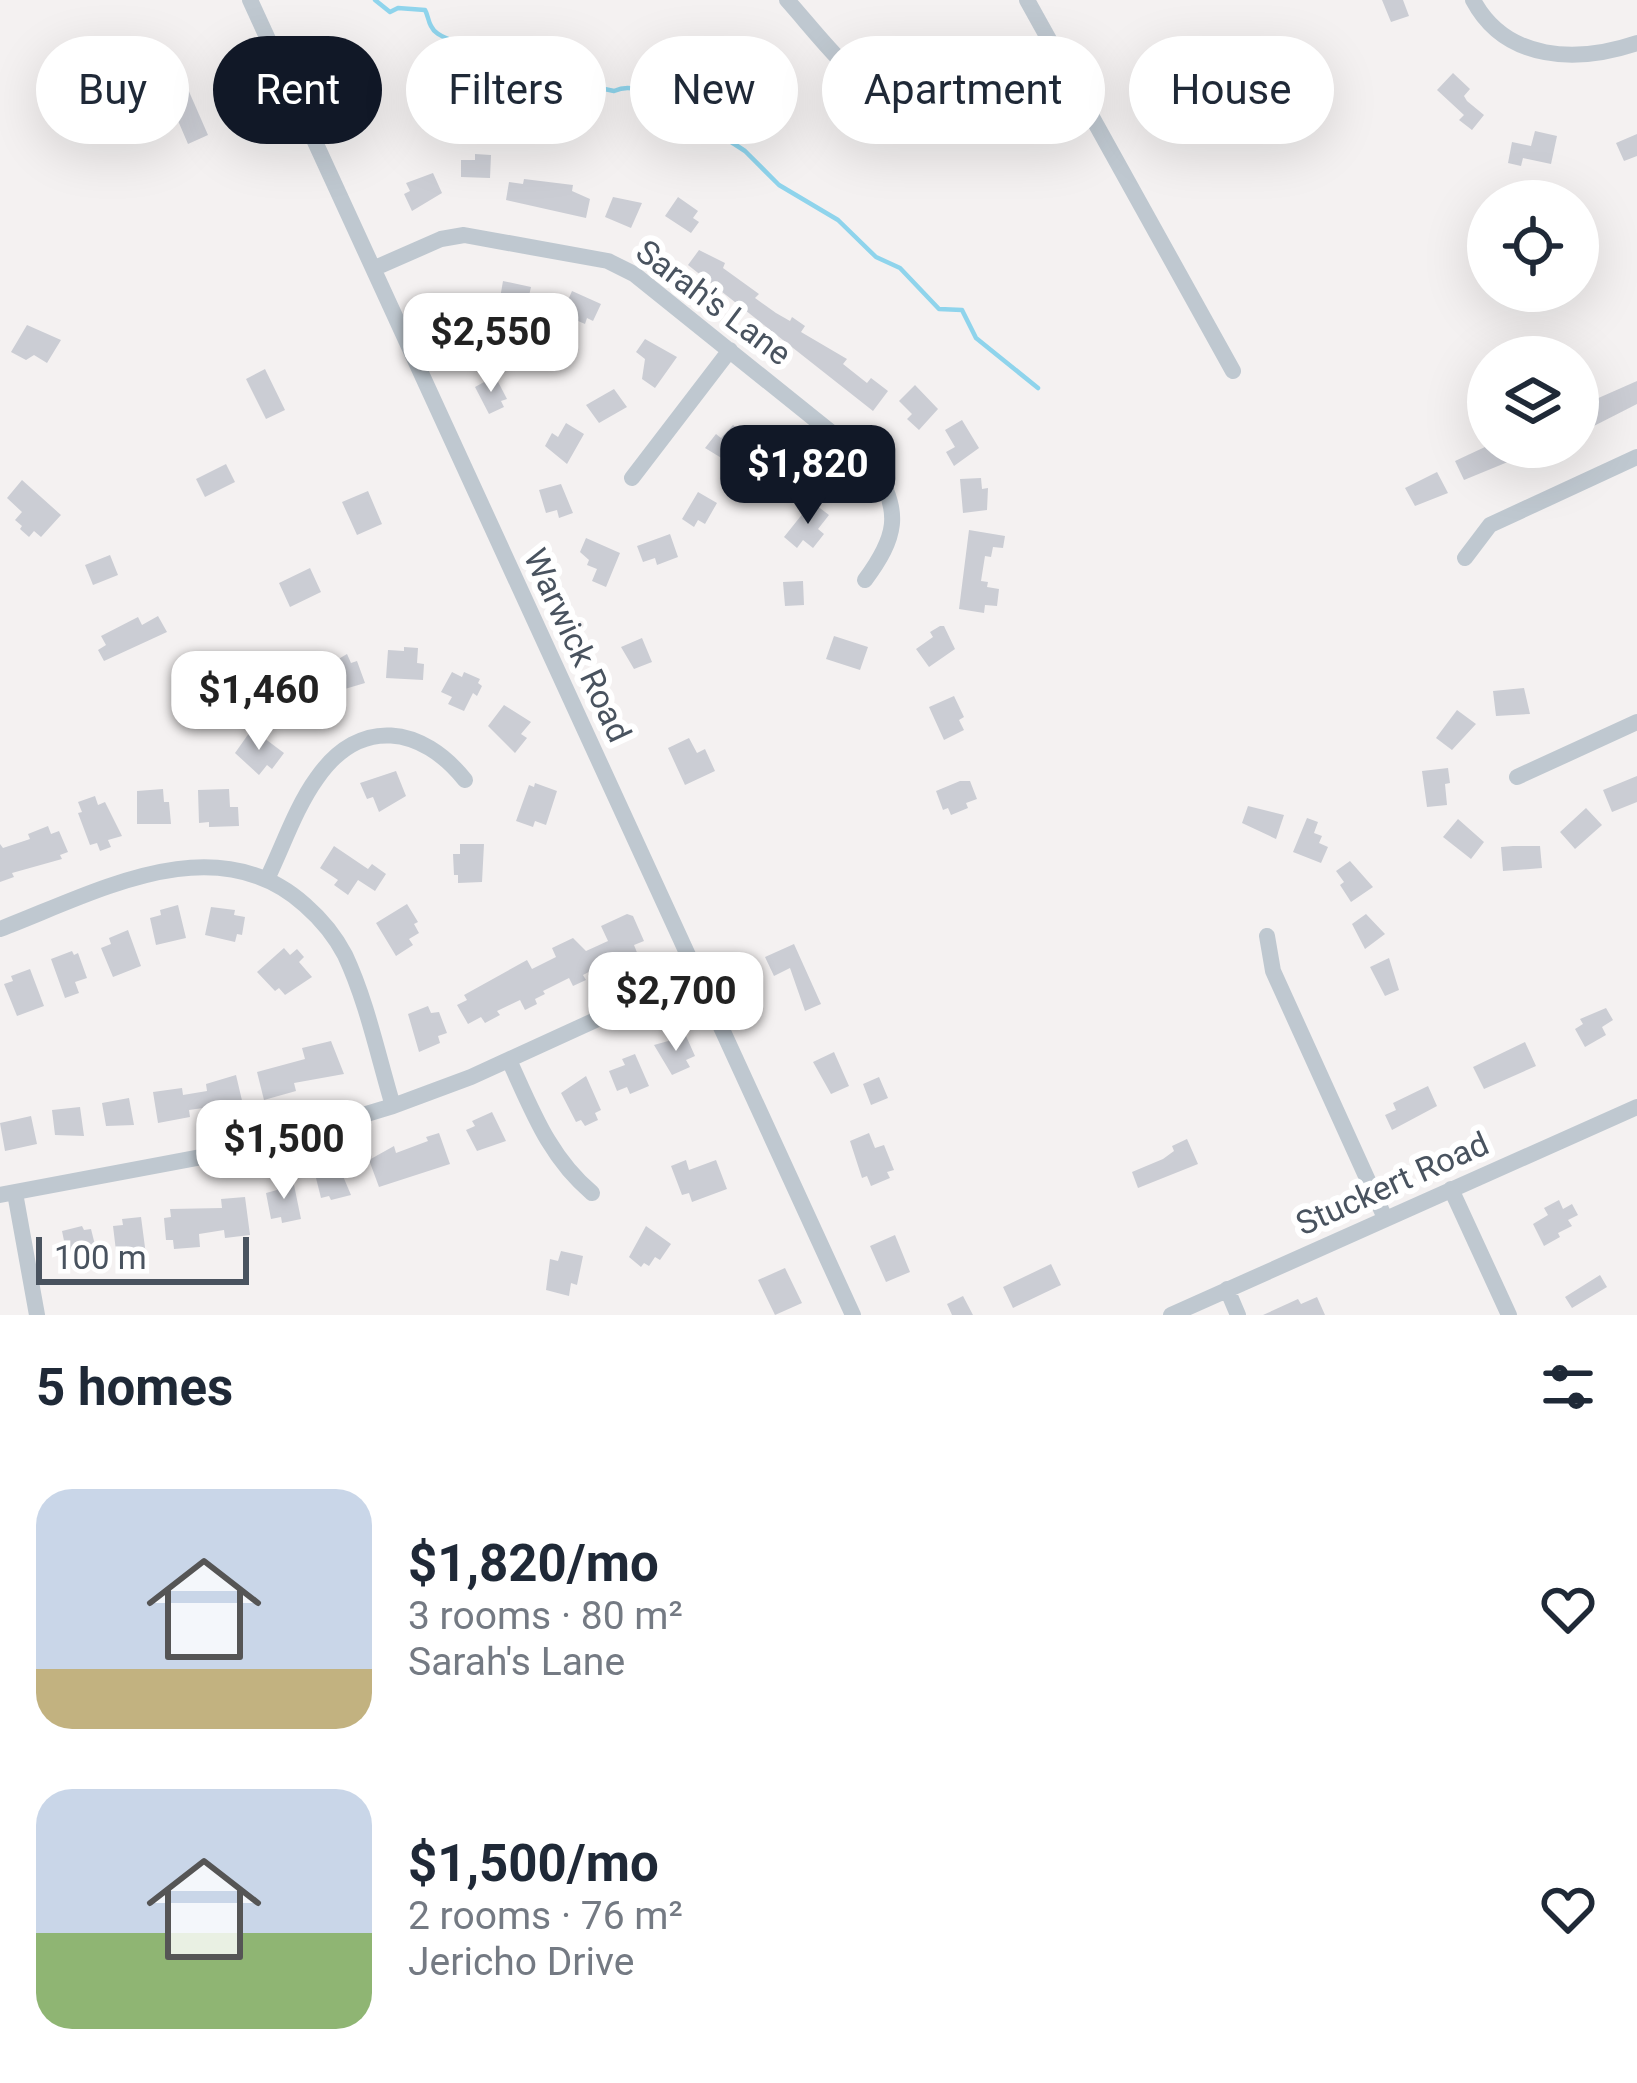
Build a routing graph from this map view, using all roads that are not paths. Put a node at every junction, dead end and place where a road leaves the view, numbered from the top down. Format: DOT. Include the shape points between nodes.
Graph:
graph roads {
  1 [pos="250,0"];
  2 [pos="787,0"];
  3 [pos="1027,0"];
  4 [pos="1473,0"];
  5 [pos="1047,36"];
  6 [pos="822,37"];
  7 [pos="1637,43"];
  8 [pos="1105,140"];
  9 [pos="375,268"];
  10 [pos="730,350"];
  11 [pos="1233,371"];
  12 [pos="1637,457"];
  13 [pos="632,478"];
  14 [pos="1465,558"];
  15 [pos="865,580"];
  16 [pos="1637,722"];
  17 [pos="1517,777"];
  18 [pos="465,780"];
  19 [pos="268,879"];
  20 [pos="0,928"];
  21 [pos="1267,936"];
  22 [pos="696,974"];
  23 [pos="509,1060"];
  24 [pos="393,1106"];
  25 [pos="1637,1107"];
  26 [pos="1450,1190"];
  27 [pos="592,1193"];
  28 [pos="8,1194"];
  29 [pos="1385,1218"];
  30 [pos="1227,1289"];
  31 [pos="38,1315"];
  32 [pos="853,1315"];
  33 [pos="1171,1315"];
  34 [pos="1238,1315"];
  35 [pos="1509,1315"];
  1 -- 9 [label="street, Warwick Road"];
  2 -- 6 [label="street"];
  3 -- 5 [label="street"];
  4 -- 7 [label="street" via="1484,20 1533,50 1587,57"];
  8 -- 11 [label="street"];
  9 -- 10 [label="street, Sarah's Lane" via="464,236 608,261"];
  9 -- 22 [label="street, Warwick Road"];
  10 -- 13 [label="street"];
  10 -- 15 [label="street, Sarah's Lane" via="884,482 890,539"];
  12 -- 14 [label="street" via="1490,525"];
  16 -- 17 [label="street"];
  18 -- 19 [label="street" via="435,748 402,735 346,750 318,776"];
  19 -- 20 [label="street" via="220,867 172,868"];
  19 -- 24 [label="street" via="318,916 344,953"];
  21 -- 29 [label="street" via="1273,971"];
  22 -- 23 [label="street"];
  22 -- 32 [label="street, Warwick Road"];
  23 -- 24 [label="street"];
  23 -- 27 [label="street" via="550,1150"];
  24 -- 28 [label="street" via="260,1146"];
  25 -- 26 [label="street, Stuckert Road"];
  26 -- 29 [label="street, Stuckert Road"];
  26 -- 35 [label="street"];
  28 -- 31 [label="street"];
  29 -- 30 [label="street, Stuckert Road"];
  30 -- 33 [label="street, Stuckert Road"];
  30 -- 34 [label="street"];
}
